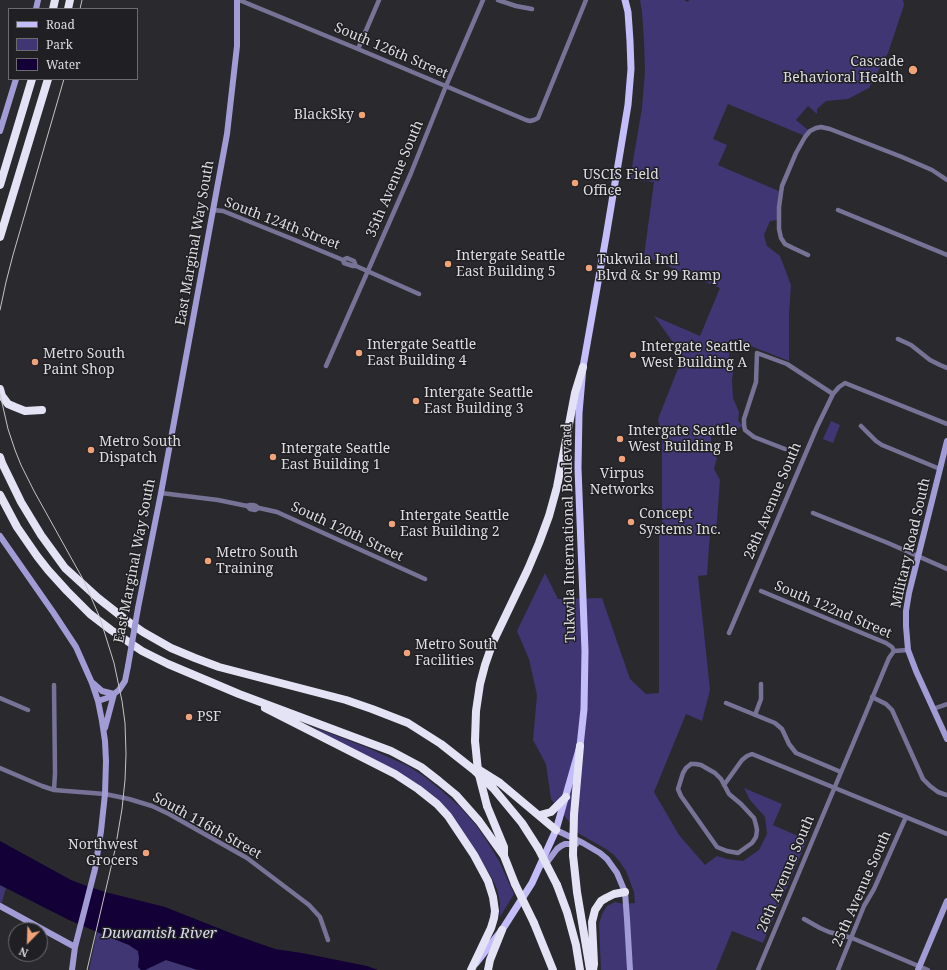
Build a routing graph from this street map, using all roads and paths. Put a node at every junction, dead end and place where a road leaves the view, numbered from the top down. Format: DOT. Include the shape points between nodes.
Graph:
graph roads {
  1 [pos="238,0"];
  2 [pos="379,0"];
  3 [pos="483,0"];
  4 [pos="498,0"];
  5 [pos="586,0"];
  6 [pos="625,0"];
  7 [pos="532,9"];
  8 [pos="358,49"];
  9 [pos="16,80"];
  10 [pos="32,80"];
  11 [pos="48,80"];
  12 [pos="446,86"];
  13 [pos="0,130"];
  14 [pos="947,180"];
  15 [pos="0,185"];
  16 [pos="213,210"];
  17 [pos="838,210"];
  18 [pos="0,237"];
  19 [pos="808,255"];
  20 [pos="947,255"];
  21 [pos="367,271"];
  22 [pos="419,294"];
  23 [pos="898,339"];
  24 [pos="326,366"];
  25 [pos="583,367"];
  26 [pos="947,368"];
  27 [pos="0,389"];
  28 [pos="833,394"];
  29 [pos="42,410"];
  30 [pos="947,424"];
  31 [pos="861,426"];
  32 [pos="947,441"];
  33 [pos="785,449"];
  34 [pos="0,457"];
  35 [pos="940,469"];
  36 [pos="161,493"];
  37 [pos="0,494"];
  38 [pos="813,513"];
  39 [pos="0,536"];
  40 [pos="918,557"];
  41 [pos="947,569"];
  42 [pos="425,579"];
  43 [pos="761,591"];
  44 [pos="729,633"];
  45 [pos="908,650"];
  46 [pos="894,651"];
  47 [pos="92,683"];
  48 [pos="761,684"];
  49 [pos="54,685"];
  50 [pos="114,694"];
  51 [pos="239,694"];
  52 [pos="872,697"];
  53 [pos="0,698"];
  54 [pos="98,701"];
  55 [pos="726,703"];
  56 [pos="947,704"];
  57 [pos="933,709"];
  58 [pos="28,710"];
  59 [pos="755,715"];
  60 [pos="104,731"];
  61 [pos="947,739"];
  62 [pos="441,744"];
  63 [pos="580,746"];
  64 [pos="0,768"];
  65 [pos="841,772"];
  66 [pos="724,785"];
  67 [pos="834,787"];
  68 [pos="54,790"];
  69 [pos="105,794"];
  70 [pos="947,795"];
  71 [pos="566,797"];
  72 [pos="540,815"];
  73 [pos="906,817"];
  74 [pos="556,830"];
  75 [pos="947,834"];
  76 [pos="583,843"];
  77 [pos="504,856"];
  78 [pos="532,883"];
  79 [pos="624,892"];
  80 [pos="947,901"];
  81 [pos="0,906"];
  82 [pos="804,919"];
  83 [pos="502,930"];
  84 [pos="852,938"];
  85 [pos="328,940"];
  86 [pos="76,945"];
  87 [pos="544,947"];
  88 [pos="919,968"];
  89 [pos="72,970"];
  90 [pos="471,970"];
  91 [pos="488,970"];
  92 [pos="548,970"];
  93 [pos="553,970"];
  94 [pos="580,970"];
  95 [pos="590,970"];
  96 [pos="593,970"];
  97 [pos="630,970"];
  98 [pos="758,970"];
  99 [pos="838,970"];
  100 [pos="928,970"];
  1 -- 8 [label="street, South 126th Street"];
  1 -- 16 [label="street, East Marginal Way South" via="232,95"];
  2 -- 8 [label="street"];
  3 -- 12 [label="street, 35th Avenue South"];
  4 -- 7 [label="street"];
  5 -- 12 [label="street, South 126th Street" via="538,118 526,120"];
  6 -- 25 [label="main road, Tukwila International Boulevard" via="631,69 628,105"];
  8 -- 12 [label="street, South 126th Street"];
  9 -- 13 [label="street"];
  10 -- 15 [label="highway"];
  11 -- 18 [label="highway"];
  12 -- 21 [label="street, 35th Avenue South"];
  14 -- 19 [label="street" via="932,170 830,129 821,127 810,131 796,153 782,186 779,207 781,238 786,244"];
  16 -- 21 [label="street, South 124th Street" via="225,212"];
  16 -- 36 [label="street, East Marginal Way South"];
  17 -- 20 [label="street"];
  21 -- 22 [label="street, South 124th Street"];
  21 -- 24 [label="street, 35th Avenue South"];
  23 -- 26 [label="street"];
  25 -- 63 [label="main road, Tukwila International Boulevard" via="578,468 585,651 584,709"];
  25 -- 77 [label="highway, bridge" via="575,392 549,516 528,569 493,642 480,684 475,741 478,771 487,806 504,847"];
  27 -- 29 [label="highway" via="8,404 25,411"];
  28 -- 30 [label="street, 28th Avenue South" via="845,383"];
  28 -- 33 [label="street" via="787,364 757,353 756,382 744,419 745,430"];
  28 -- 44 [label="street, 28th Avenue South"];
  31 -- 35 [label="street" via="886,448"];
  32 -- 35 [label="street, Military Road South"];
  34 -- 62 [label="highway" via="21,502 65,568 98,598 143,632 171,648 219,667 372,709 408,723"];
  35 -- 40 [label="street, Military Road South"];
  36 -- 42 [label="street, South 120th Street" via="218,500 247,506 253,510 259,508 277,512"];
  36 -- 50 [label="street, East Marginal Way South, bridge" via="128,666 123,684"];
  37 -- 51 [label="highway" via="36,556 90,614 142,651"];
  38 -- 40 [label="street"];
  39 -- 47 [label="street" via="70,635"];
  40 -- 41 [label="street"];
  40 -- 45 [label="street, Military Road South" via="906,609"];
  43 -- 46 [label="street, South 122nd Street" via="886,643"];
  45 -- 46 [label="street"];
  45 -- 57 [label="street, Military Road South"];
  46 -- 52 [label="street, 26th Avenue South"];
  47 -- 50 [label="street" via="102,691"];
  47 -- 54 [label="street"];
  48 -- 59 [label="street" via="761,699"];
  49 -- 68 [label="street"];
  50 -- 54 [label="street"];
  50 -- 60 [label="street"];
  51 -- 77 [label="highway" via="391,751 421,767 456,795"];
  51 -- 90 [label="highway" via="395,774 425,794 448,816 474,855 493,897 495,912 491,928"];
  52 -- 65 [label="street, 26th Avenue South"];
  52 -- 70 [label="street" via="892,710 922,779 938,792"];
  53 -- 58 [label="street"];
  54 -- 60 [label="street"];
  55 -- 59 [label="street"];
  56 -- 57 [label="street"];
  57 -- 61 [label="street, Military Road South"];
  59 -- 65 [label="street" via="780,726 796,752"];
  60 -- 69 [label="street"];
  62 -- 72 [label="highway"];
  62 -- 94 [label="highway, bridge" via="493,788 538,848 557,885 567,912"];
  63 -- 71 [label="main road, Tukwila International Boulevard"];
  63 -- 95 [label="highway, bridge" via="573,855"];
  64 -- 68 [label="street, South 116th Street"];
  65 -- 67 [label="street, 26th Avenue South"];
  66 -- 66 [label="street" via="729,794 754,818 756,825 756,837 738,853 717,847 678,789 683,773 691,764 701,765 715,773"];
  66 -- 67 [label="street" via="742,760 752,754"];
  67 -- 73 [label="street"];
  67 -- 98 [label="street, 26th Avenue South"];
  68 -- 69 [label="street, South 116th Street"];
  69 -- 85 [label="street, South 116th Street" via="129,798 152,806 247,858 311,907 320,917"];
  69 -- 86 [label="street" via="95,869"];
  71 -- 72 [label="highway" via="551,812"];
  71 -- 74 [label="main road, Tukwila International Boulevard"];
  72 -- 74 [label="highway"];
  73 -- 75 [label="street"];
  73 -- 84 [label="street, 25th Avenue South" via="864,906"];
  74 -- 76 [label="street"];
  74 -- 78 [label="main road, Tukwila International Boulevard"];
  76 -- 78 [label="street" via="565,844 557,849"];
  76 -- 79 [label="street" via="607,859 617,872"];
  77 -- 87 [label="highway, bridge"];
  78 -- 83 [label="main road, Tukwila International Boulevard"];
  79 -- 96 [label="highway" via="601,901 595,910 592,922"];
  79 -- 97 [label="street"];
  80 -- 88 [label="street"];
  81 -- 86 [label="street"];
  82 -- 84 [label="street" via="829,932"];
  83 -- 90 [label="main road, Tukwila International Boulevard"];
  83 -- 91 [label="highway"];
  84 -- 88 [label="street"];
  84 -- 99 [label="street, 25th Avenue South"];
  86 -- 89 [label="street"];
  87 -- 92 [label="highway"];
  87 -- 93 [label="highway"];
  88 -- 100 [label="street"];
}
